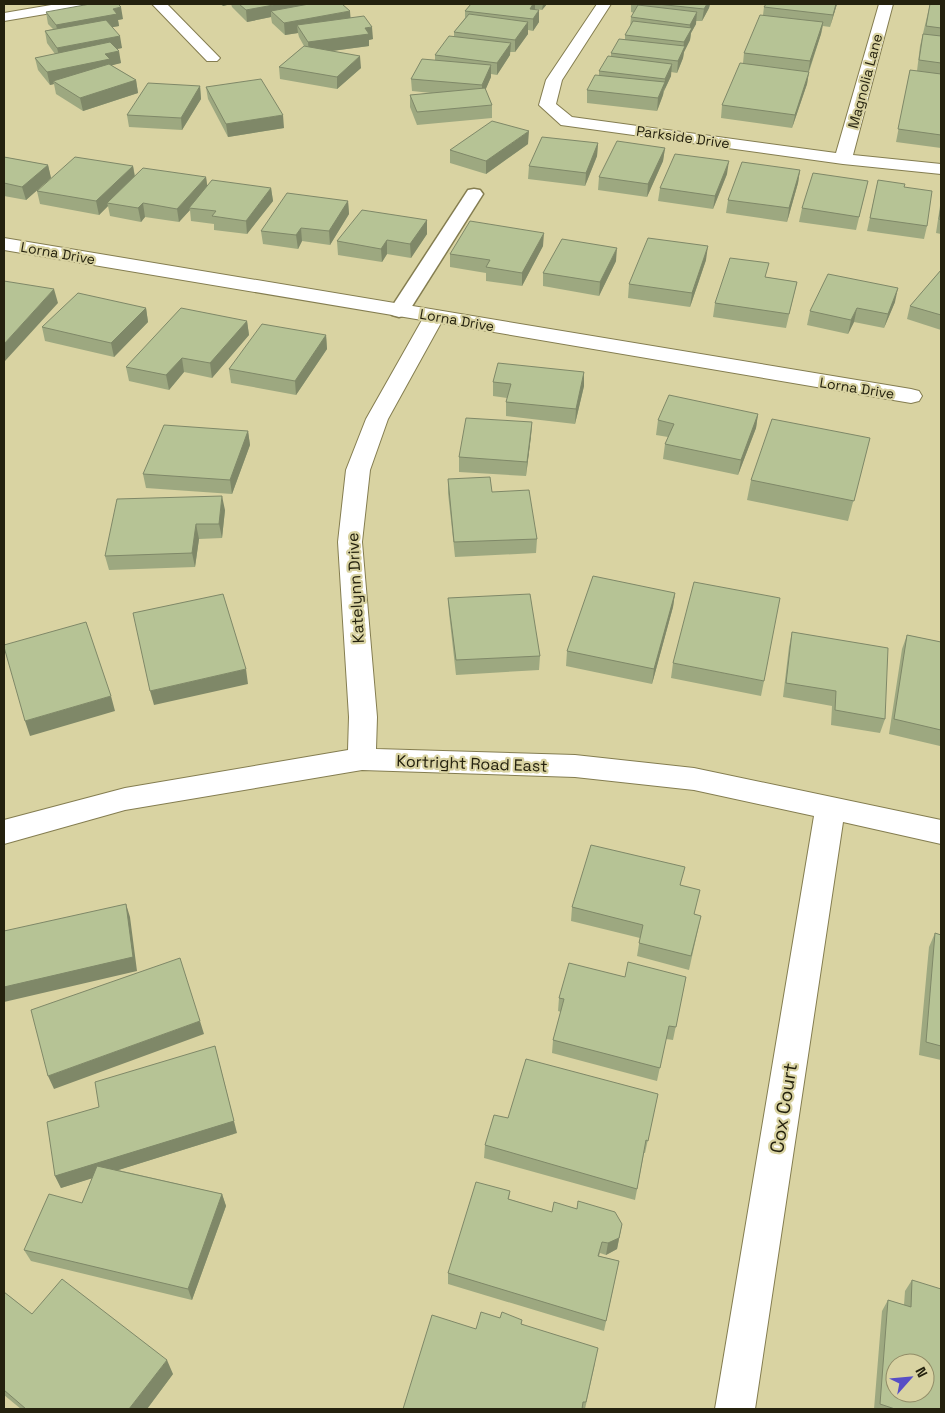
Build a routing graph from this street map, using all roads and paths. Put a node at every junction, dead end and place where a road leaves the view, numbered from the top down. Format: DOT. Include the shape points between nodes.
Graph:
graph roads {
  1 [pos="81,4"];
  2 [pos="159,4"];
  3 [pos="604,4"];
  4 [pos="886,4"];
  5 [pos="4,17"];
  6 [pos="212,58"];
  7 [pos="844,159"];
  8 [pos="941,169"];
  9 [pos="474,194"];
  10 [pos="4,244"];
  11 [pos="399,311"];
  12 [pos="435,316"];
  13 [pos="911,396"];
  14 [pos="362,759"];
  15 [pos="830,808"];
  16 [pos="4,832"];
  17 [pos="941,832"];
  18 [pos="734,1409"];
  1 -- 5 [label="street"];
  2 -- 6 [label="street"];
  3 -- 7 [label="street, Parkside Drive" via="554,80 550,92 547,105 567,121"];
  4 -- 7 [label="street, Magnolia Lane"];
  7 -- 8 [label="street, Parkside Drive"];
  9 -- 11 [label="lane"];
  10 -- 11 [label="street, Lorna Drive"];
  11 -- 12 [label="street, Lorna Drive"];
  12 -- 13 [label="street, Lorna Drive"];
  12 -- 14 [label="street, Katelynn Drive" via="377,419 358,470 350,542 363,717"];
  14 -- 15 [label="street, Kortright Road East" via="575,766 694,780"];
  14 -- 16 [label="street, Kortright Road East" via="125,799"];
  15 -- 17 [label="street, Kortright Road East"];
  15 -- 18 [label="street, Cox Court"];
}
